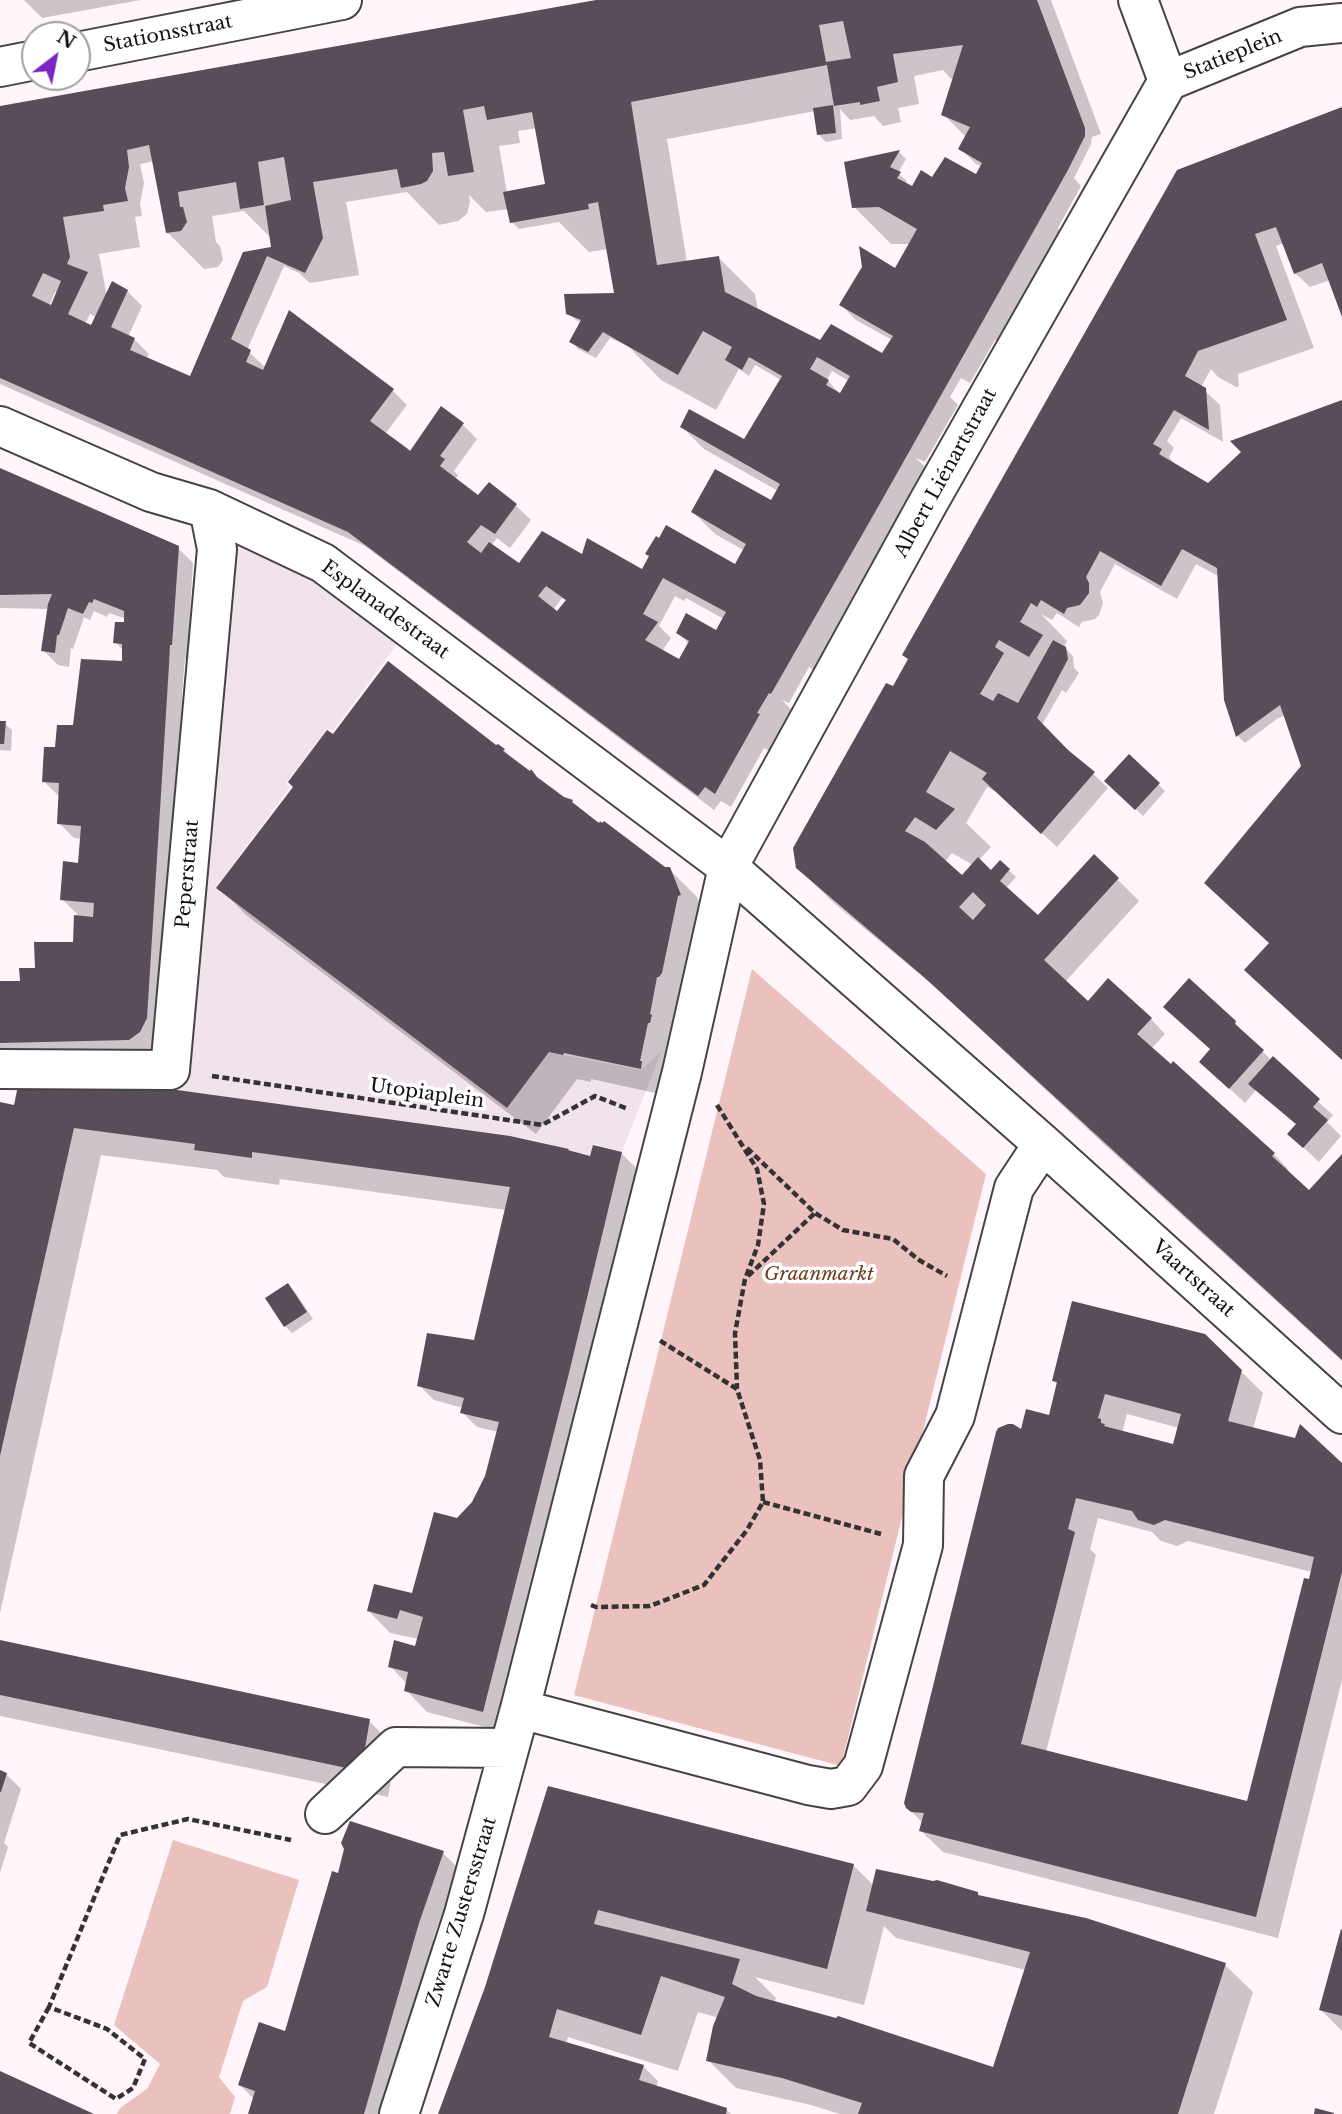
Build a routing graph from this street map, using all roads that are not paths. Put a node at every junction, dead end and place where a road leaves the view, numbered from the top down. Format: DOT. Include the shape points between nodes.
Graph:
graph roads {
  1 [pos="342,0"];
  2 [pos="1138,0"];
  3 [pos="1342,23"];
  4 [pos="91,49"];
  5 [pos="21,63"];
  6 [pos="0,67"];
  7 [pos="1168,81"];
  8 [pos="0,426"];
  9 [pos="209,509"];
  10 [pos="728,867"];
  11 [pos="0,1069"];
  12 [pos="1043,1144"];
  13 [pos="1342,1414"];
  14 [pos="520,1709"];
  15 [pos="509,1748"];
  16 [pos="325,1814"];
  17 [pos="399,2114"];
  1 -- 4 [label="street, Stationsstraat"];
  2 -- 7 [label="street, Statieplein"];
  3 -- 7 [label="street, Statieplein" via="1300,27"];
  5 -- 6 [label="street"];
  7 -- 10 [label="street, Albert Liénartstraat"];
  8 -- 9 [label="street, Esplanadestraat" via="150,492"];
  9 -- 10 [label="street, Esplanadestraat" via="323,563"];
  9 -- 11 [label="street, Peperstraat" via="217,549 170,1070"];
  10 -- 12 [label="street"];
  10 -- 14 [label="street" via="682,1072"];
  12 -- 13 [label="street, Vaartstraat"];
  12 -- 14 [label="street" via="1014,1188 955,1416 924,1476 923,1545 863,1766 848,1786 831,1790 808,1785"];
  14 -- 15 [label="street, Zwarte Zustersstraat"];
  15 -- 16 [label="street" via="396,1747"];
  15 -- 17 [label="street, Zwarte Zustersstraat" via="464,1914"];
}
